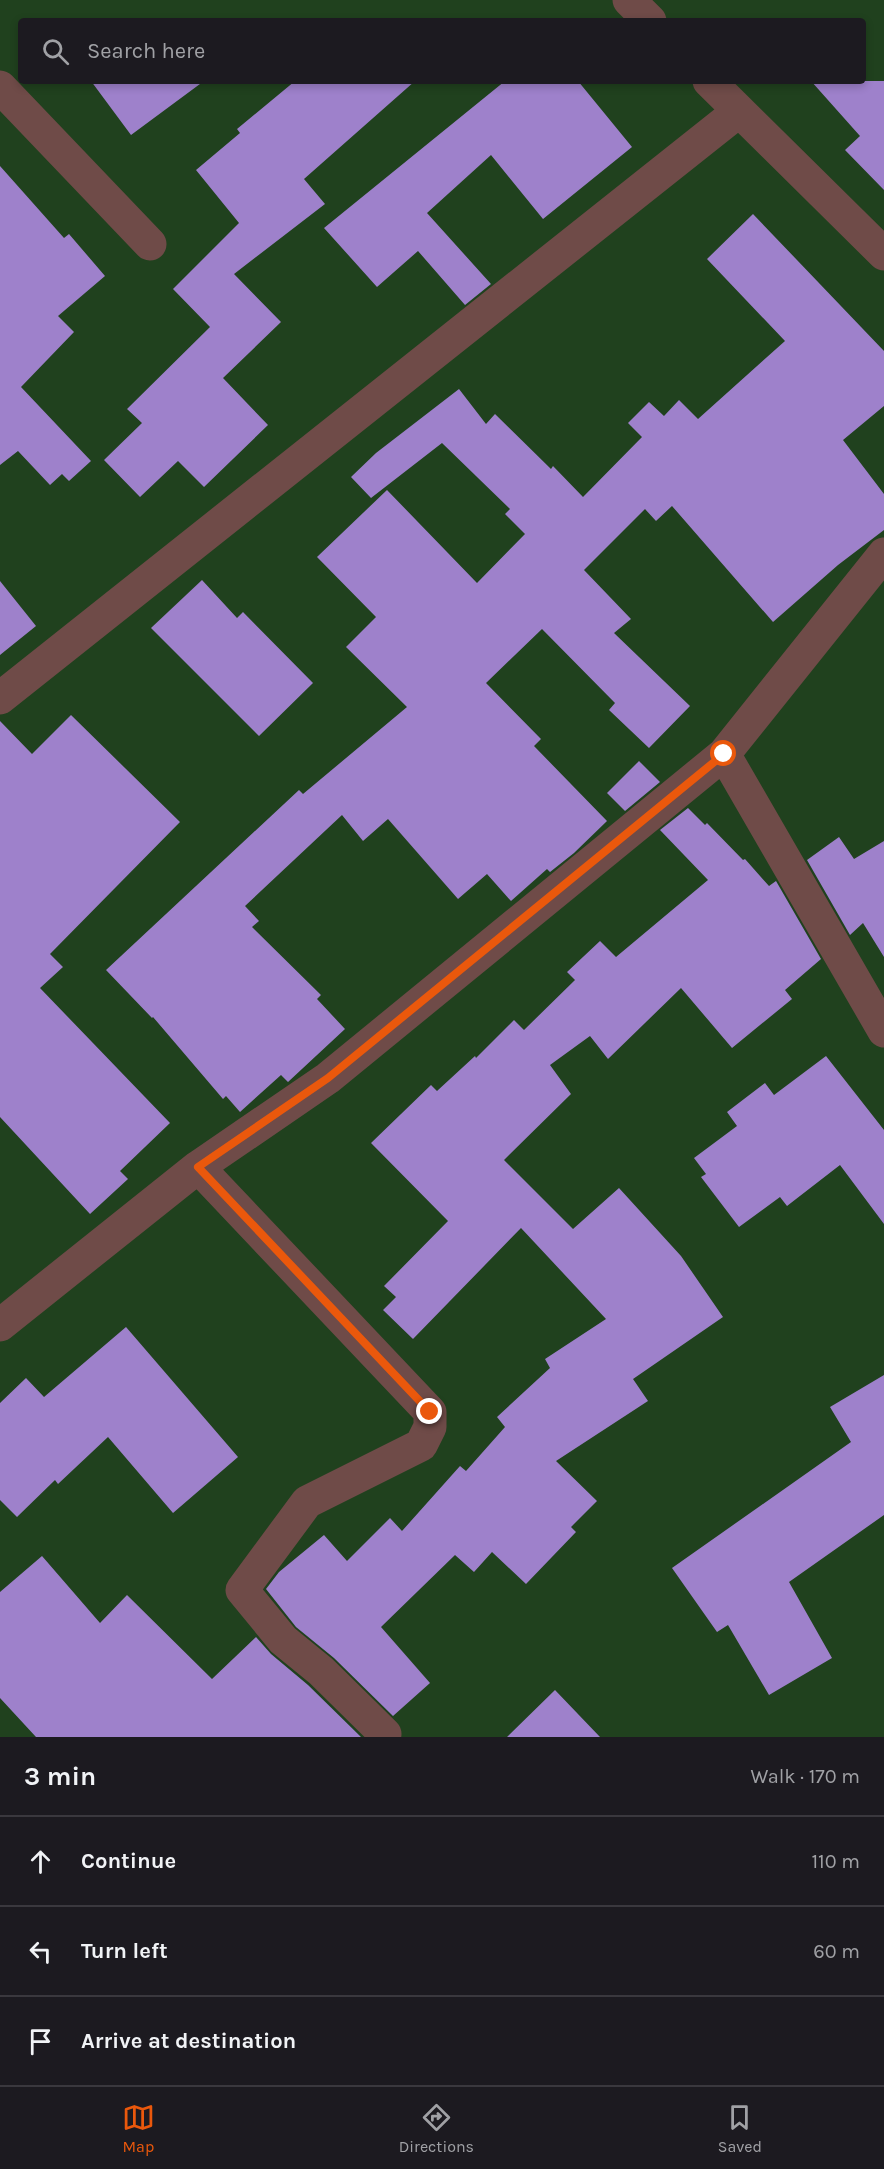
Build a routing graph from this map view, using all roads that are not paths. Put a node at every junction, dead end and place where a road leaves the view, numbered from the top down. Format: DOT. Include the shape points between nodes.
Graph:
graph roads {
  1 [pos="629,0"];
  2 [pos="647,18"];
  3 [pos="712,84"];
  4 [pos="0,87"];
  5 [pos="740,111"];
  6 [pos="150,244"];
  7 [pos="884,254"];
  8 [pos="884,554"];
  9 [pos="0,699"];
  10 [pos="724,754"];
  11 [pos="884,1031"];
  12 [pos="198,1167"];
  13 [pos="0,1325"];
  14 [pos="385,1734"];
  1 -- 2 [label="street"];
  3 -- 5 [label="street"];
  4 -- 6 [label="street"];
  5 -- 7 [label="street"];
  5 -- 9 [label="street"];
  8 -- 10 [label="street"];
  10 -- 11 [label="street"];
  10 -- 12 [label="street" via="328,1078"];
  12 -- 13 [label="street"];
  12 -- 14 [label="street" via="430,1412 430,1427 421,1445 307,1502 242,1590 283,1640"];
}
